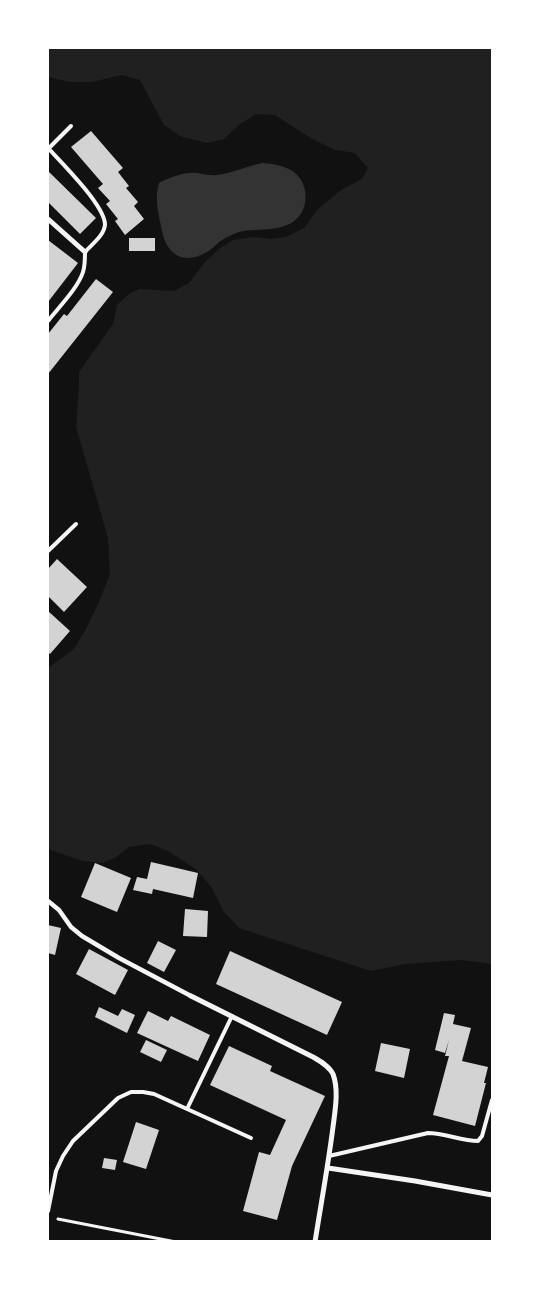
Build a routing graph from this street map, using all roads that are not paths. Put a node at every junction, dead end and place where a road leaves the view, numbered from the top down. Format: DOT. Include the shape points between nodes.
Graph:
graph roads {
  1 [pos="71,126"];
  2 [pos="48,149"];
  3 [pos="48,219"];
  4 [pos="84,252"];
  5 [pos="48,321"];
  6 [pos="76,524"];
  7 [pos="48,551"];
  8 [pos="48,901"];
  9 [pos="191,996"];
  10 [pos="232,1016"];
  11 [pos="492,1100"];
  12 [pos="187,1109"];
  13 [pos="251,1138"];
  14 [pos="329,1156"];
  15 [pos="328,1168"];
  16 [pos="492,1195"];
  17 [pos="48,1211"];
  18 [pos="315,1242"];
  1 -- 2 [label="lane"];
  2 -- 4 [label="lane" via="87,190 102,215 105,224 102,234"];
  3 -- 4 [label="street"];
  4 -- 5 [label="lane" via="85,263 78,283"];
  6 -- 7 [label="lane"];
  8 -- 9 [label="street" via="82,936"];
  9 -- 10 [label="street"];
  10 -- 12 [label="lane"];
  10 -- 14 [label="street" via="313,1057 332,1073 336,1091"];
  11 -- 14 [label="lane" via="478,1141 428,1133"];
  12 -- 13 [label="lane"];
  12 -- 17 [label="lane" via="143,1092 131,1092 118,1098 73,1141 63,1156 56,1172"];
  14 -- 15 [label="street"];
  15 -- 16 [label="street"];
  15 -- 18 [label="street"];
}
